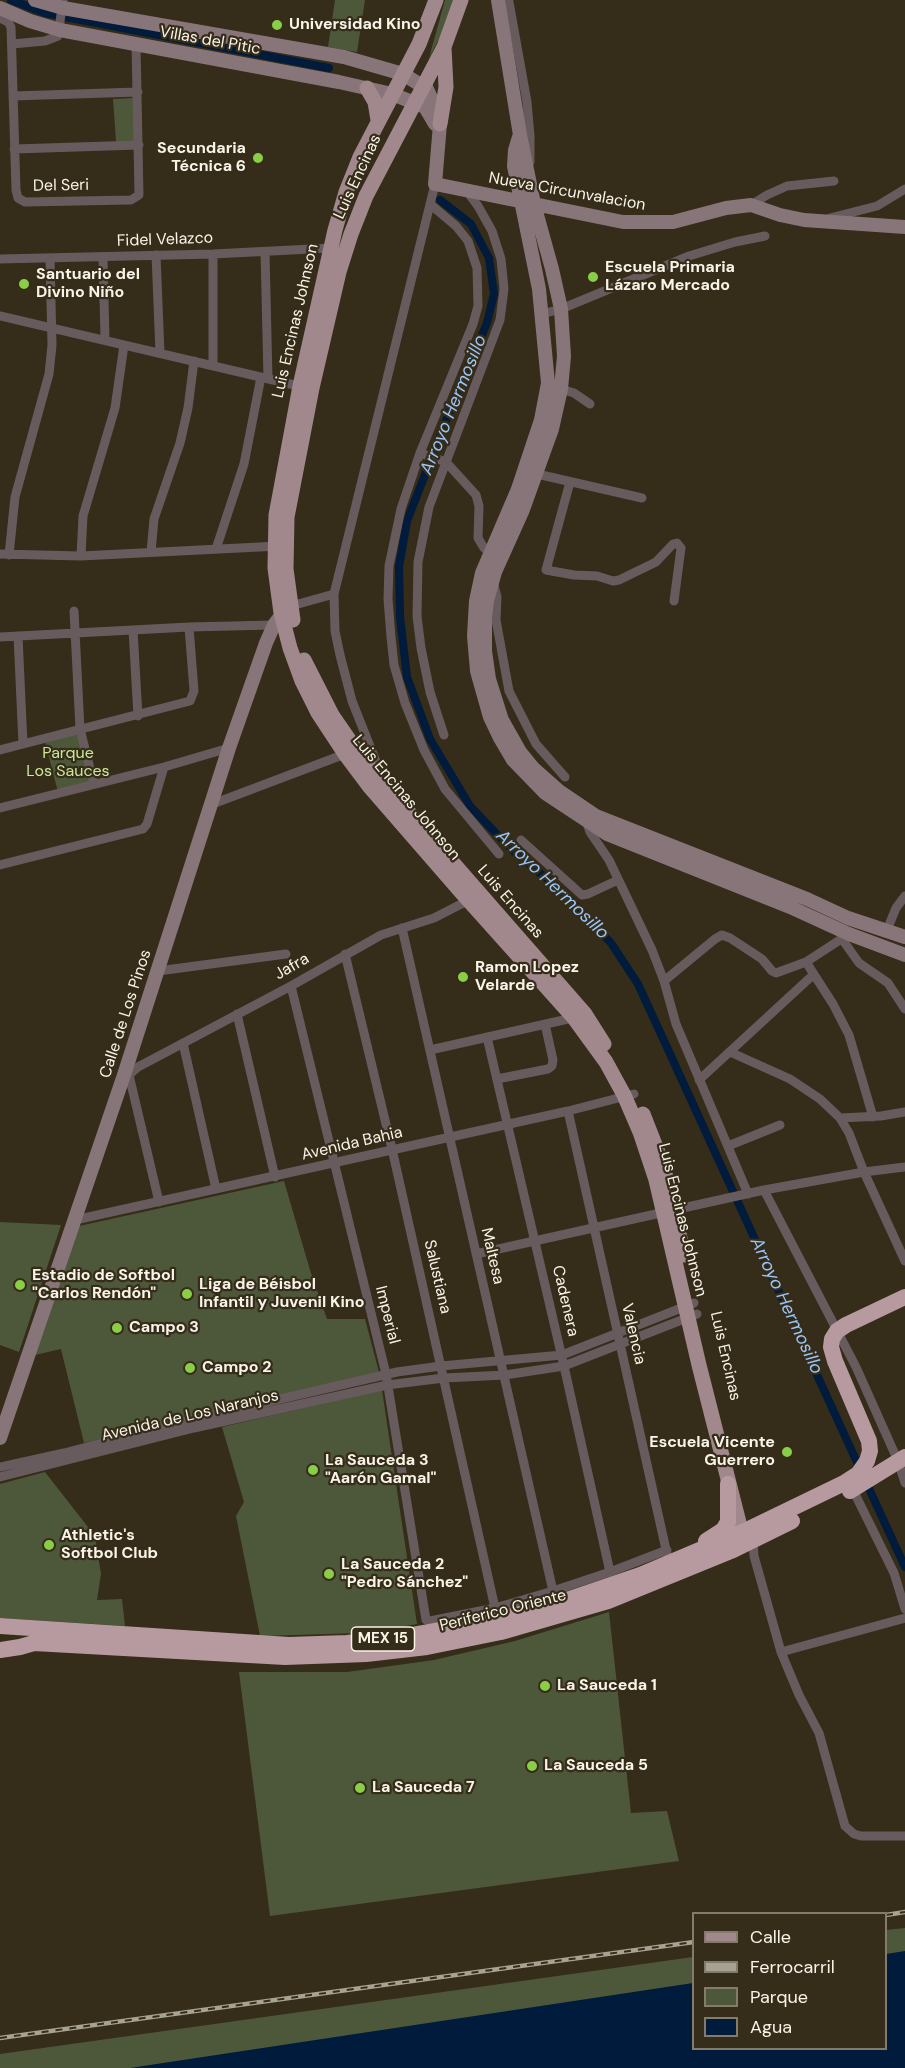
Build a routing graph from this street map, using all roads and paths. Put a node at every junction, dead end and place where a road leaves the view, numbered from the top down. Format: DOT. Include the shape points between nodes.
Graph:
graph roads {
  1 [pos="35,0"];
  2 [pos="436,0"];
  3 [pos="461,0"];
  4 [pos="503,1"];
  5 [pos="63,6"];
  6 [pos="0,8"];
  7 [pos="0,18"];
  8 [pos="60,29"];
  9 [pos="12,44"];
  10 [pos="136,44"];
  11 [pos="444,47"];
  12 [pos="344,57"];
  13 [pos="403,74"];
  14 [pos="339,82"];
  15 [pos="423,85"];
  16 [pos="367,88"];
  17 [pos="138,92"];
  18 [pos="392,94"];
  19 [pos="13,96"];
  20 [pos="414,102"];
  21 [pos="378,120"];
  22 [pos="439,130"];
  23 [pos="520,135"];
  24 [pos="140,145"];
  25 [pos="14,148"];
  26 [pos="357,163"];
  27 [pos="528,171"];
  28 [pos="378,172"];
  29 [pos="834,182"];
  30 [pos="435,184"];
  31 [pos="905,189"];
  32 [pos="466,190"];
  33 [pos="520,202"];
  34 [pos="430,204"];
  35 [pos="534,204"];
  36 [pos="751,205"];
  37 [pos="819,221"];
  38 [pos="905,227"];
  39 [pos="765,236"];
  40 [pos="331,248"];
  41 [pos="265,252"];
  42 [pos="213,254"];
  43 [pos="156,255"];
  44 [pos="103,257"];
  45 [pos="50,258"];
  46 [pos="0,259"];
  47 [pos="561,309"];
  48 [pos="542,314"];
  49 [pos="0,316"];
  50 [pos="52,328"];
  51 [pos="105,340"];
  52 [pos="124,345"];
  53 [pos="160,353"];
  54 [pos="194,362"];
  55 [pos="213,366"];
  56 [pos="265,378"];
  57 [pos="306,387"];
  58 [pos="561,389"];
  59 [pos="590,404"];
  60 [pos="420,453"];
  61 [pos="445,462"];
  62 [pos="537,474"];
  63 [pos="570,482"];
  64 [pos="642,498"];
  65 [pos="280,546"];
  66 [pos="216,549"];
  67 [pos="151,552"];
  68 [pos="4,555"];
  69 [pos="81,556"];
  70 [pos="495,556"];
  71 [pos="493,579"];
  72 [pos="334,594"];
  73 [pos="674,601"];
  74 [pos="74,611"];
  75 [pos="282,615"];
  76 [pos="189,627"];
  77 [pos="133,630"];
  78 [pos="77,633"];
  79 [pos="18,636"];
  80 [pos="0,637"];
  81 [pos="138,716"];
  82 [pos="80,729"];
  83 [pos="444,735"];
  84 [pos="22,744"];
  85 [pos="229,748"];
  86 [pos="0,750"];
  87 [pos="345,754"];
  88 [pos="164,767"];
  89 [pos="377,775"];
  90 [pos="565,777"];
  91 [pos="94,784"];
  92 [pos="210,805"];
  93 [pos="0,808"];
  94 [pos="587,823"];
  95 [pos="521,840"];
  96 [pos="499,854"];
  97 [pos="0,865"];
  98 [pos="741,872"];
  99 [pos="618,880"];
  100 [pos="736,886"];
  101 [pos="905,896"];
  102 [pos="474,897"];
  103 [pos="402,928"];
  104 [pos="887,930"];
  105 [pos="846,936"];
  106 [pos="905,937"];
  107 [pos="286,954"];
  108 [pos="345,954"];
  109 [pos="905,955"];
  110 [pos="806,962"];
  111 [pos="158,971"];
  112 [pos="813,975"];
  113 [pos="664,981"];
  114 [pos="291,986"];
  115 [pos="905,1009"];
  116 [pos="237,1014"];
  117 [pos="579,1016"];
  118 [pos="545,1024"];
  119 [pos="487,1037"];
  120 [pos="183,1043"];
  121 [pos="430,1050"];
  122 [pos="730,1052"];
  123 [pos="126,1075"];
  124 [pos="497,1079"];
  125 [pos="699,1080"];
  126 [pos="629,1095"];
  127 [pos="568,1111"];
  128 [pos="905,1112"];
  129 [pos="873,1117"];
  130 [pos="840,1118"];
  131 [pos="508,1123"];
  132 [pos="780,1125"];
  133 [pos="450,1137"];
  134 [pos="728,1146"];
  135 [pos="393,1149"];
  136 [pos="334,1163"];
  137 [pos="905,1167"];
  138 [pos="864,1172"];
  139 [pos="275,1177"];
  140 [pos="216,1189"];
  141 [pos="764,1190"];
  142 [pos="747,1194"];
  143 [pos="159,1202"];
  144 [pos="668,1212"];
  145 [pos="75,1220"];
  146 [pos="594,1228"];
  147 [pos="535,1240"];
  148 [pos="476,1254"];
  149 [pos="905,1261"];
  150 [pos="905,1297"];
  151 [pos="691,1310"];
  152 [pos="837,1331"];
  153 [pos="619,1338"];
  154 [pos="562,1355"];
  155 [pos="502,1361"];
  156 [pos="441,1366"];
  157 [pos="564,1366"];
  158 [pos="386,1374"];
  159 [pos="505,1375"];
  160 [pos="444,1377"];
  161 [pos="387,1385"];
  162 [pos="220,1417"];
  163 [pos="0,1438"];
  164 [pos="901,1459"];
  165 [pos="0,1467"];
  166 [pos="0,1477"];
  167 [pos="864,1477"];
  168 [pos="905,1483"];
  169 [pos="728,1484"];
  170 [pos="748,1541"];
  171 [pos="671,1558"];
  172 [pos="610,1572"];
  173 [pos="554,1591"];
  174 [pos="495,1608"];
  175 [pos="905,1609"];
  176 [pos="905,1618"];
  177 [pos="0,1626"];
  178 [pos="0,1640"];
  179 [pos="34,1643"];
  180 [pos="0,1650"];
  181 [pos="781,1652"];
  182 [pos="905,1836"];
  1 -- 5 [label="street, Villas del Pitic"];
  2 -- 13 [label="main road, Luis Encinas Johnson"];
  3 -- 11 [label="main road, Luis Encinas"];
  4 -- 23 [label="street"];
  4 -- 27 [label="street" via="527,102"];
  5 -- 8 [label="street"];
  5 -- 12 [label="street, Villas del Pitic"];
  6 -- 8 [label="street, Villas del Pitic"];
  7 -- 9 [label="street, Del Seri" via="11,25"];
  8 -- 9 [label="street" via="51,40"];
  8 -- 10 [label="street, Villas del Pitic"];
  9 -- 19 [label="street, Del Seri"];
  10 -- 14 [label="street, Villas del Pitic"];
  10 -- 17 [label="street, Del Seri"];
  11 -- 15 [label="main road, Luis Encinas"];
  11 -- 22 [label="main road" via="446,87"];
  12 -- 13 [label="street, Villas del Pitic"];
  12 -- 14 [label="street" via="348,69"];
  13 -- 15 [label="street, Villas del Pitic"];
  13 -- 18 [label="main road, Luis Encinas Johnson"];
  14 -- 16 [label="street, Villas del Pitic"];
  15 -- 20 [label="main road, Luis Encinas"];
  15 -- 22 [label="street" via="435,105"];
  16 -- 18 [label="street, Villas del Pitic"];
  16 -- 21 [label="main road" via="375,102"];
  17 -- 19 [label="street"];
  17 -- 24 [label="street, Del Seri"];
  18 -- 20 [label="street, Villas del Pitic"];
  18 -- 21 [label="main road, Luis Encinas Johnson"];
  19 -- 25 [label="street, Del Seri"];
  20 -- 22 [label="street" via="428,111"];
  20 -- 28 [label="main road, Luis Encinas"];
  21 -- 26 [label="main road, Luis Encinas Johnson"];
  22 -- 30 [label="street"];
  23 -- 27 [label="street"];
  23 -- 33 [label="street" via="514,159"];
  24 -- 25 [label="street"];
  24 -- 25 [label="street, Del Seri" via="140,191 135,199 41,202 18,198"];
  26 -- 28 [label="main road" via="375,159"];
  26 -- 40 [label="main road, Luis Encinas Johnson"];
  27 -- 35 [label="street"];
  28 -- 57 [label="main road, Luis Encinas" via="345,252"];
  29 -- 36 [label="street" via="787,186"];
  30 -- 32 [label="street, Nueva Circunvalacion"];
  30 -- 34 [label="street"];
  31 -- 37 [label="street" via="877,206"];
  32 -- 33 [label="street, Nueva Circunvalacion"];
  32 -- 61 [label="street" via="487,220 495,240 504,277 503,306"];
  33 -- 35 [label="street, Nueva Circunvalacion"];
  33 -- 48 [label="street"];
  34 -- 60 [label="street" via="468,241 479,285 473,324"];
  34 -- 72 [label="street"];
  35 -- 36 [label="street, Nueva Circunvalacion" via="623,222 650,223 673,222"];
  35 -- 47 [label="street"];
  36 -- 37 [label="street, Nueva Circunvalacion" via="792,218"];
  37 -- 38 [label="street, Nueva Circunvalacion"];
  39 -- 47 [label="street" via="689,256"];
  40 -- 41 [label="street, Fidel Velazco"];
  40 -- 57 [label="main road, Luis Encinas Johnson"];
  41 -- 42 [label="street, Fidel Velazco"];
  41 -- 56 [label="street"];
  42 -- 43 [label="street, Fidel Velazco"];
  42 -- 55 [label="street"];
  43 -- 44 [label="street, Fidel Velazco"];
  43 -- 53 [label="street"];
  44 -- 45 [label="street, Fidel Velazco"];
  44 -- 51 [label="street"];
  45 -- 46 [label="street, Fidel Velazco"];
  45 -- 50 [label="street"];
  47 -- 48 [label="street"];
  47 -- 58 [label="street"];
  48 -- 70 [label="street" via="548,367 546,401"];
  49 -- 50 [label="street"];
  50 -- 51 [label="street"];
  50 -- 68 [label="street" via="49,374 15,497"];
  51 -- 52 [label="street"];
  52 -- 53 [label="street"];
  52 -- 69 [label="street" via="115,408 83,516"];
  53 -- 54 [label="street"];
  54 -- 55 [label="street"];
  54 -- 67 [label="street" via="180,443 154,519"];
  55 -- 56 [label="street"];
  56 -- 57 [label="street"];
  56 -- 66 [label="street" via="244,464"];
  57 -- 65 [label="main road, Luis Encinas Johnson" via="278,500"];
  58 -- 59 [label="street"];
  58 -- 62 [label="street"];
  60 -- 61 [label="street"];
  60 -- 96 [label="street" via="400,509 389,566 394,665 416,732 445,789"];
  61 -- 70 [label="street" via="476,495 478,538"];
  61 -- 83 [label="street" via="421,541 416,588 421,648"];
  62 -- 63 [label="street"];
  62 -- 70 [label="street"];
  63 -- 64 [label="street"];
  63 -- 73 [label="street" via="546,570 619,580 656,562 677,543 681,548"];
  65 -- 66 [label="street"];
  65 -- 75 [label="main road, Luis Encinas Johnson" via="277,587"];
  66 -- 67 [label="street"];
  67 -- 69 [label="street"];
  68 -- 69 [label="street"];
  70 -- 71 [label="street"];
  70 -- 94 [label="street" via="478,587 474,616 477,671 490,717 513,760 545,793"];
  71 -- 90 [label="street" via="509,691 536,744"];
  71 -- 98 [label="street" via="485,617 489,679 510,737 533,768 596,816"];
  72 -- 75 [label="street"];
  72 -- 89 [label="street" via="340,655"];
  74 -- 78 [label="street"];
  75 -- 76 [label="street"];
  75 -- 85 [label="street, Calle de Los Pinos"];
  75 -- 87 [label="main road, Luis Encinas Johnson" via="302,681"];
  75 -- 89 [label="main road, Luis Encinas" via="320,695 348,740"];
  76 -- 77 [label="street"];
  76 -- 81 [label="street" via="194,696 186,703"];
  77 -- 78 [label="street"];
  77 -- 81 [label="street"];
  78 -- 79 [label="street"];
  78 -- 82 [label="street"];
  79 -- 80 [label="street"];
  79 -- 84 [label="street"];
  81 -- 82 [label="street"];
  82 -- 84 [label="street"];
  82 -- 91 [label="street"];
  84 -- 86 [label="street"];
  85 -- 88 [label="street"];
  85 -- 92 [label="street, Calle de Los Pinos"];
  87 -- 92 [label="street"];
  87 -- 102 [label="main road, Luis Encinas Johnson" via="375,793"];
  88 -- 91 [label="street"];
  88 -- 97 [label="street" via="143,829"];
  89 -- 102 [label="main road, Luis Encinas"];
  91 -- 93 [label="street"];
  92 -- 111 [label="street, Calle de Los Pinos"];
  94 -- 99 [label="street"];
  94 -- 100 [label="street"];
  95 -- 99 [label="street" via="582,895"];
  98 -- 100 [label="street"];
  98 -- 104 [label="street" via="848,918"];
  99 -- 113 [label="street"];
  100 -- 105 [label="street" via="790,907"];
  101 -- 104 [label="street"];
  102 -- 103 [label="street, Jafra" via="434,918"];
  102 -- 117 [label="main road, Luis Encinas Johnson"];
  103 -- 108 [label="street, Jafra"];
  103 -- 121 [label="street, Maltesa"];
  104 -- 106 [label="street"];
  105 -- 109 [label="street"];
  105 -- 110 [label="street"];
  105 -- 115 [label="street" via="859,963 888,983"];
  107 -- 111 [label="street"];
  108 -- 114 [label="street, Jafra"];
  108 -- 135 [label="street, Salustiana"];
  110 -- 112 [label="street"];
  110 -- 113 [label="street" via="776,973 762,959 722,935"];
  111 -- 123 [label="street, Calle de Los Pinos"];
  112 -- 122 [label="street"];
  112 -- 129 [label="street" via="849,1035"];
  113 -- 125 [label="street" via="676,1024"];
  114 -- 116 [label="street, Jafra"];
  114 -- 136 [label="street, Imperial"];
  116 -- 120 [label="street, Jafra"];
  116 -- 139 [label="street"];
  117 -- 118 [label="street"];
  117 -- 126 [label="main road, Luis Encinas Johnson"];
  118 -- 119 [label="street"];
  118 -- 124 [label="street" via="552,1066"];
  119 -- 121 [label="street"];
  119 -- 124 [label="street, Cadenera"];
  120 -- 123 [label="street, Jafra"];
  120 -- 140 [label="street"];
  121 -- 133 [label="street, Maltesa"];
  122 -- 125 [label="street"];
  122 -- 130 [label="street" via="790,1079"];
  123 -- 143 [label="street"];
  123 -- 145 [label="street, Calle de Los Pinos"];
  124 -- 131 [label="street, Cadenera"];
  125 -- 134 [label="street"];
  126 -- 127 [label="street, Avenida Bahia"];
  126 -- 144 [label="main road, Luis Encinas Johnson"];
  127 -- 131 [label="street, Avenida Bahia"];
  127 -- 146 [label="street, Valencia"];
  128 -- 129 [label="street"];
  129 -- 130 [label="street"];
  130 -- 138 [label="street"];
  131 -- 133 [label="street, Avenida Bahia"];
  131 -- 147 [label="street, Cadenera"];
  132 -- 134 [label="street"];
  133 -- 135 [label="street, Avenida Bahia"];
  133 -- 148 [label="street, Maltesa"];
  134 -- 142 [label="street"];
  135 -- 136 [label="street, Avenida Bahia"];
  135 -- 156 [label="street, Salustiana"];
  136 -- 139 [label="street, Avenida Bahia"];
  136 -- 158 [label="street, Imperial"];
  137 -- 138 [label="street"];
  138 -- 141 [label="street"];
  138 -- 149 [label="street"];
  139 -- 140 [label="street, Avenida Bahia"];
  140 -- 143 [label="street, Avenida Bahia"];
  141 -- 142 [label="street"];
  141 -- 152 [label="street"];
  142 -- 144 [label="street"];
  143 -- 145 [label="street, Avenida Bahia"];
  144 -- 146 [label="street"];
  144 -- 151 [label="main road, Luis Encinas Johnson"];
  145 -- 163 [label="street, Calle de Los Pinos"];
  146 -- 147 [label="street"];
  146 -- 153 [label="street, Valencia"];
  147 -- 148 [label="street"];
  147 -- 154 [label="street, Cadenera"];
  148 -- 155 [label="street, Maltesa"];
  150 -- 152 [label="highway"];
  151 -- 153 [label="street"];
  151 -- 169 [label="main road, Luis Encinas Johnson"];
  151 -- 170 [label="main road, Luis Encinas"];
  152 -- 164 [label="street"];
  152 -- 167 [label="highway" via="832,1339 832,1353 869,1441"];
  153 -- 154 [label="street"];
  153 -- 157 [label="street"];
  153 -- 171 [label="street, Valencia"];
  154 -- 155 [label="street"];
  154 -- 157 [label="street, Cadenera"];
  155 -- 156 [label="street"];
  155 -- 159 [label="street, Maltesa"];
  156 -- 158 [label="street"];
  156 -- 160 [label="street, Salustiana"];
  157 -- 159 [label="street"];
  157 -- 172 [label="street, Cadenera"];
  158 -- 161 [label="street, Imperial"];
  158 -- 162 [label="street, Avenida de Los Naranjos"];
  159 -- 160 [label="street"];
  159 -- 173 [label="street, Maltesa"];
  160 -- 161 [label="street"];
  160 -- 174 [label="street, Salustiana"];
  161 -- 162 [label="street, Avenida de Los Naranjos"];
  161 -- 174 [label="street, Imperial" via="426,1620"];
  162 -- 165 [label="street, Avenida de Los Naranjos"];
  162 -- 166 [label="street, Avenida de Los Naranjos"];
  164 -- 167 [label="highway, MEX 15"];
  164 -- 168 [label="street"];
  167 -- 170 [label="highway, Periferico Oriente / MEX 15"];
  167 -- 175 [label="street"];
  169 -- 170 [label="main road, Luis Encinas Johnson"];
  169 -- 171 [label="highway" via="728,1522 723,1530"];
  170 -- 171 [label="highway, Periferico Oriente / MEX 15"];
  170 -- 179 [label="highway, Periferico Oriente / MEX 15" via="608,1601 501,1632 427,1647 285,1657"];
  170 -- 181 [label="street"];
  171 -- 172 [label="street"];
  171 -- 177 [label="highway, Periferico Oriente / MEX 15" via="600,1590 497,1620 347,1643 289,1645"];
  172 -- 173 [label="street"];
  173 -- 174 [label="street"];
  176 -- 181 [label="street"];
  178 -- 179 [label="highway"];
  179 -- 180 [label="highway, Periferico Oriente / MEX 15"];
  181 -- 182 [label="street" via="819,1733 845,1826 861,1836"];
}
